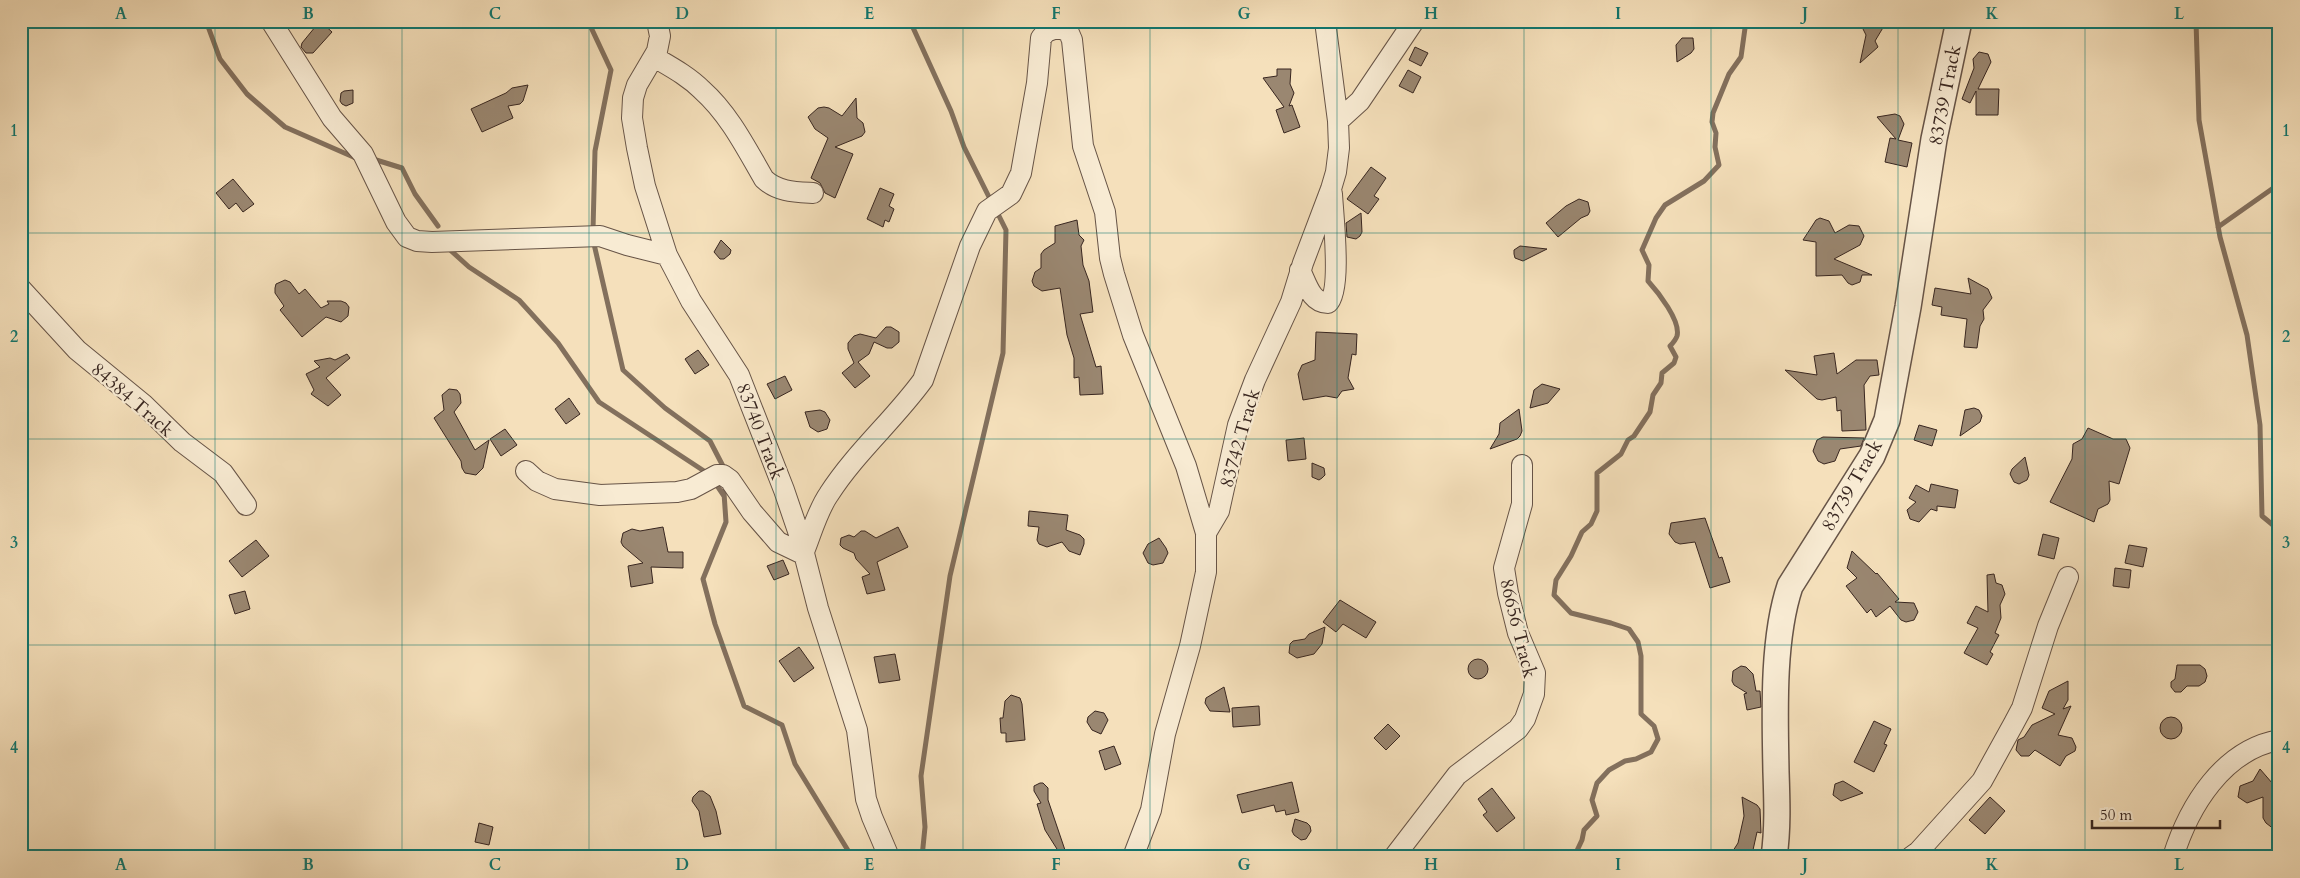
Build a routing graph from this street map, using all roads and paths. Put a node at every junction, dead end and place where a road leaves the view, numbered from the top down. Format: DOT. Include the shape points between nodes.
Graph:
graph roads {
  1 [pos="272,21"];
  2 [pos="657,21"];
  3 [pos="1325,21"];
  4 [pos="1414,21"];
  5 [pos="1959,21"];
  6 [pos="654,57"];
  7 [pos="1338,121"];
  8 [pos="1332,189"];
  9 [pos="813,193"];
  10 [pos="668,255"];
  11 [pos="1300,270"];
  12 [pos="21,289"];
  13 [pos="1522,466"];
  14 [pos="526,471"];
  15 [pos="246,505"];
  16 [pos="1206,533"];
  17 [pos="803,554"];
  18 [pos="2068,577"];
  19 [pos="2279,740"];
  20 [pos="889,857"];
  21 [pos="1133,857"];
  22 [pos="1394,857"];
  23 [pos="1774,857"];
  24 [pos="1911,857"];
  25 [pos="2173,857"];
  1 -- 10 [label="street" via="332,118 362,154 396,222 407,237 432,242 600,236"];
  2 -- 6 [label="street, 83740 Track" via="660,36"];
  3 -- 7 [label="street, 83742 Track"];
  4 -- 7 [label="street" via="1360,101"];
  5 -- 23 [label="street, 83739 Track" via="1934,139 1887,420 1872,456 1794,579 1783,608 1777,696"];
  6 -- 9 [label="street" via="685,76 708,96 723,113 771,186"];
  6 -- 10 [label="street, 83740 Track" via="637,85 632,118 645,186"];
  7 -- 8 [label="street, 83742 Track"];
  8 -- 11 [label="street, 83742 Track"];
  8 -- 11 [label="street" via="1333,299 1328,303 1317,300"];
  10 -- 17 [label="street, 83740 Track" via="691,301 739,375 784,490"];
  11 -- 16 [label="street, 83742 Track" via="1291,302 1238,425 1219,511"];
  12 -- 15 [label="street, 84384 Track" via="77,350 143,404 182,442 224,474"];
  13 -- 22 [label="street, 86656 Track" via="1522,504 1506,561 1505,579 1518,633 1534,668 1534,694 1518,729 1457,774"];
  14 -- 17 [label="street" via="537,481 555,489 600,495 677,492 723,475 773,537"];
  16 -- 17 [label="street" via="1186,466 1133,335 1114,274 1105,212 1084,146 1072,40 1063,29 1054,29 1041,38 1025,158 1017,184 1010,194 987,211 970,246 923,380 860,452 828,495"];
  16 -- 21 [label="street" via="1206,572 1190,646 1165,734 1151,810"];
  17 -- 20 [label="street, 83740 Track" via="857,730 866,799"];
  18 -- 24 [label="street" via="2048,626 2022,708 1982,781"];
  19 -- 25 [label="street" via="2249,749 2223,770 2198,800"];
}
